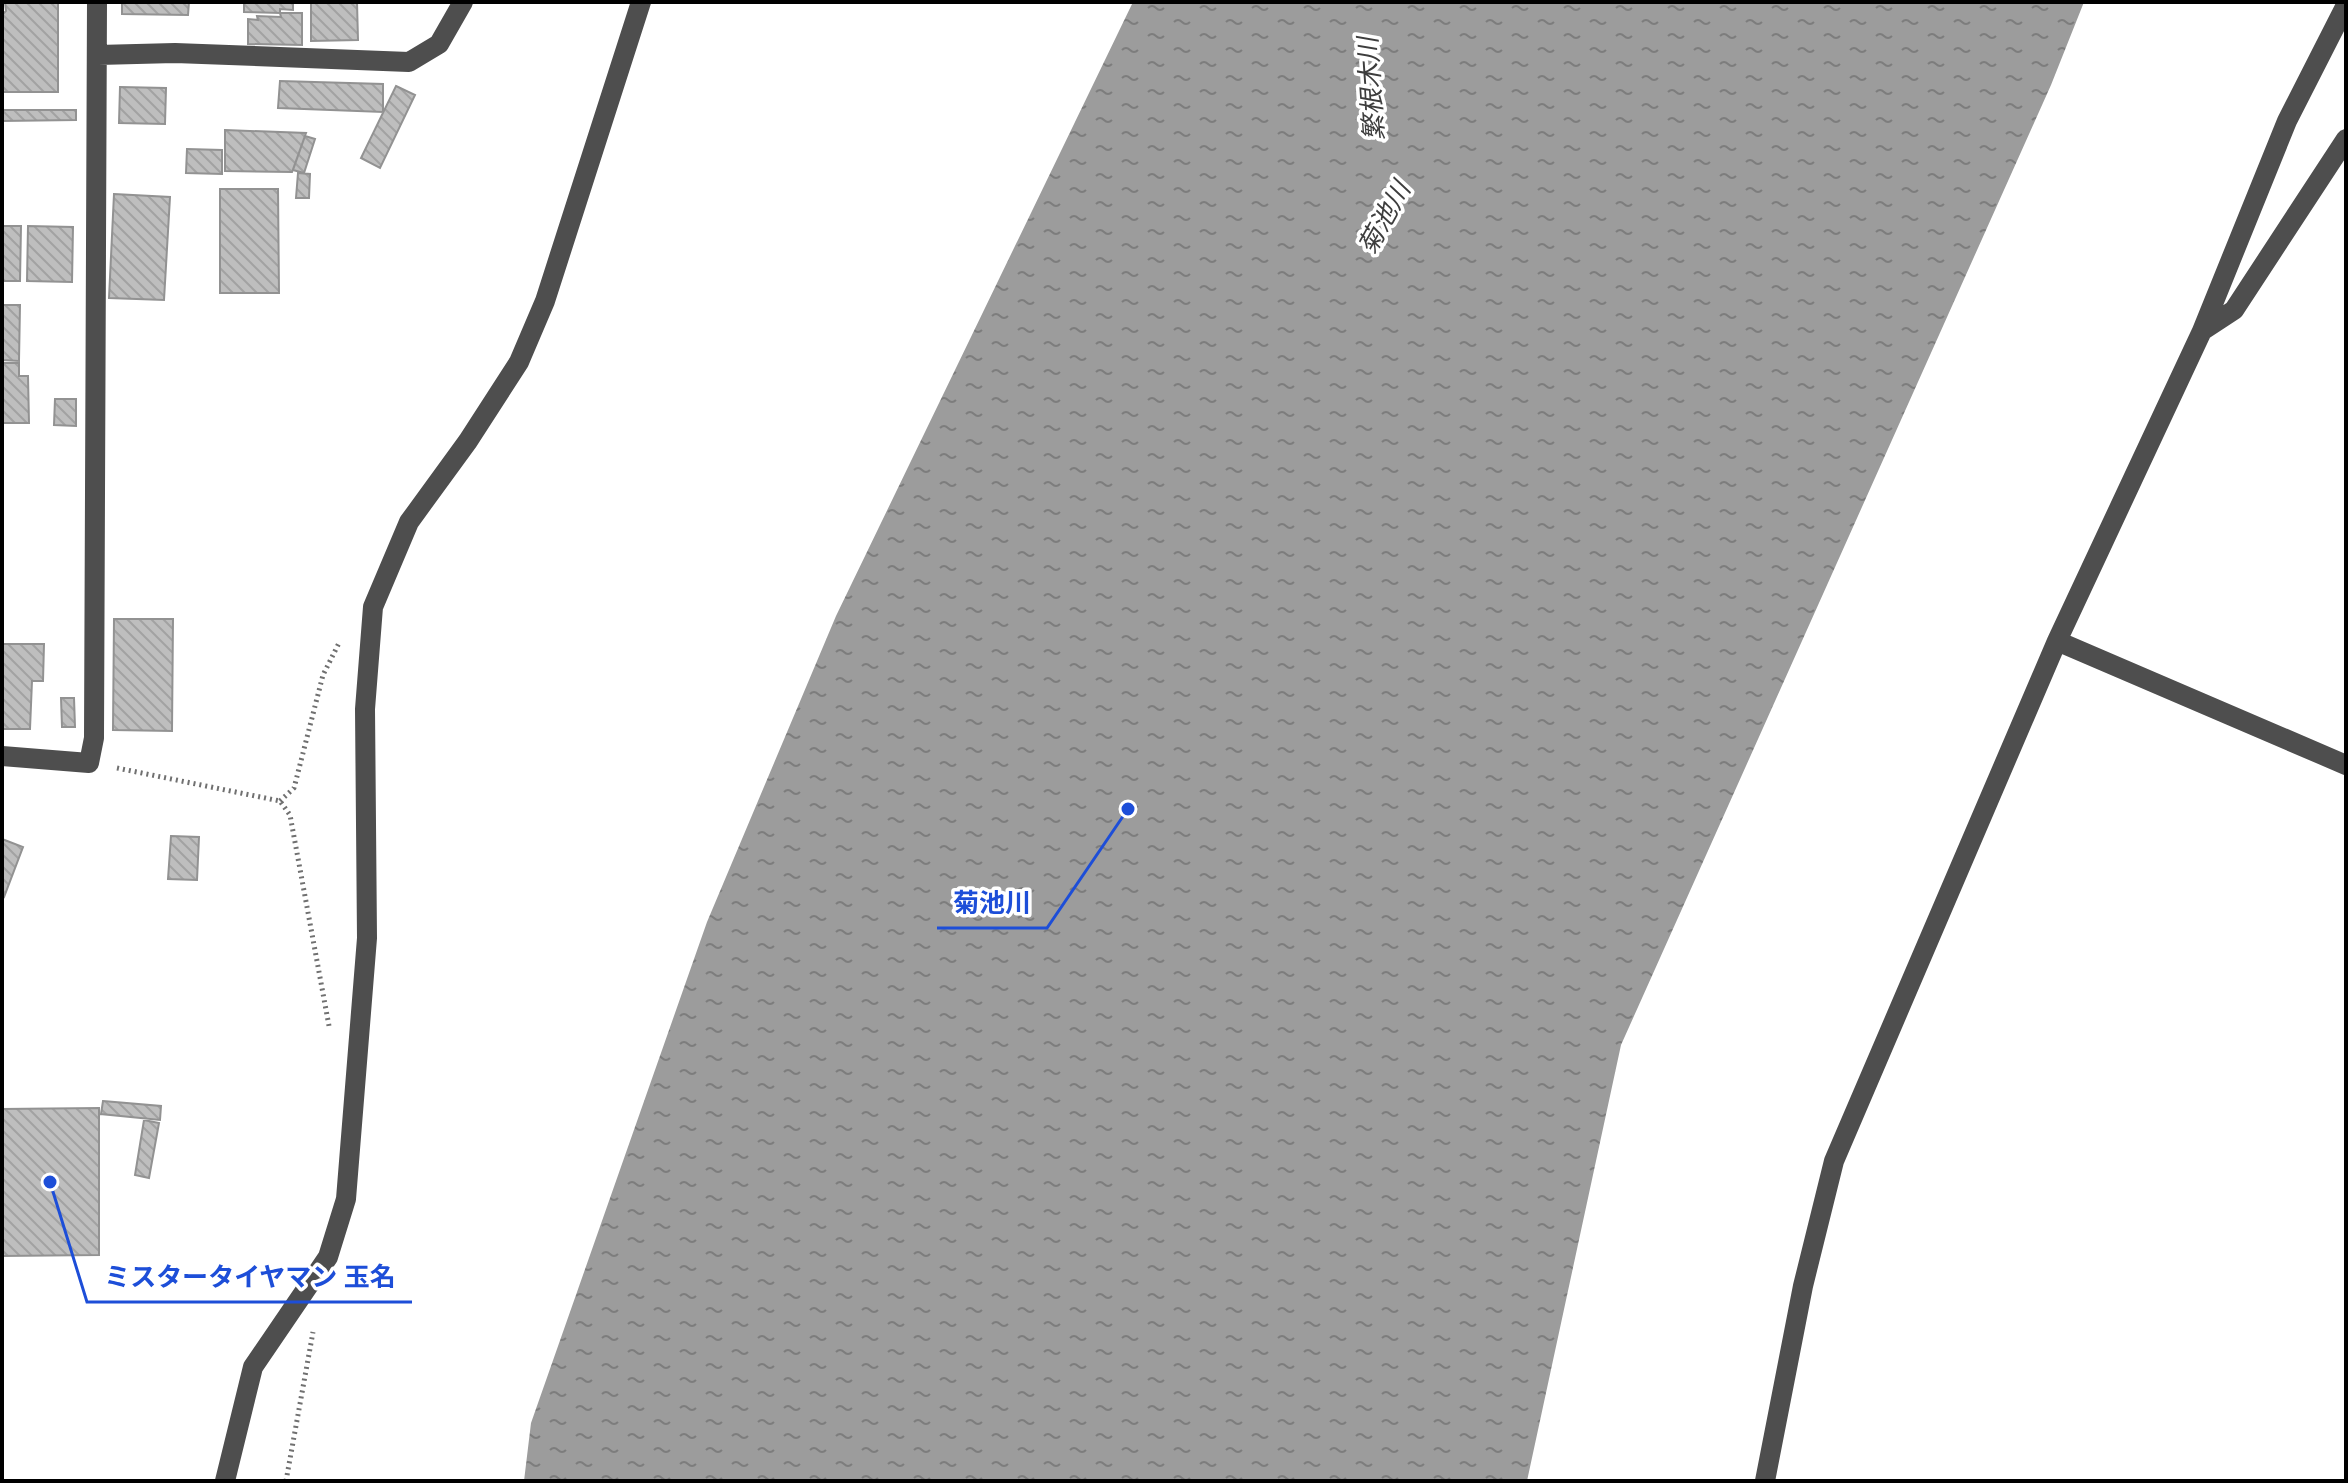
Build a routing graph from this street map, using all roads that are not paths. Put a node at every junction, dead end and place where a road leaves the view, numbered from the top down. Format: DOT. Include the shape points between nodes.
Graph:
graph roads {
  1 [pos="97,2"];
  2 [pos="463,2"];
  3 [pos="641,2"];
  4 [pos="2346,5"];
  5 [pos="98,55"];
  6 [pos="2346,139"];
  7 [pos="2202,331"];
  8 [pos="2057,641"];
  9 [pos="2,756"];
  10 [pos="2346,765"];
  11 [pos="225,1481"];
  12 [pos="1765,1481"];
  1 -- 5 [label="street"];
  2 -- 5 [label="street" via="439,44 409,62"];
  3 -- 11 [label="street" via="545,301 519,362 409,522 373,607 365,709 367,938 346,1199 328,1257 253,1367"];
  4 -- 7 [label="street" via="2287,121"];
  5 -- 9 [label="street" via="94,738 89,763"];
  6 -- 7 [label="street" via="2234,310"];
  7 -- 8 [label="street"];
  8 -- 10 [label="street"];
  8 -- 12 [label="street" via="1834,1161"];
}
